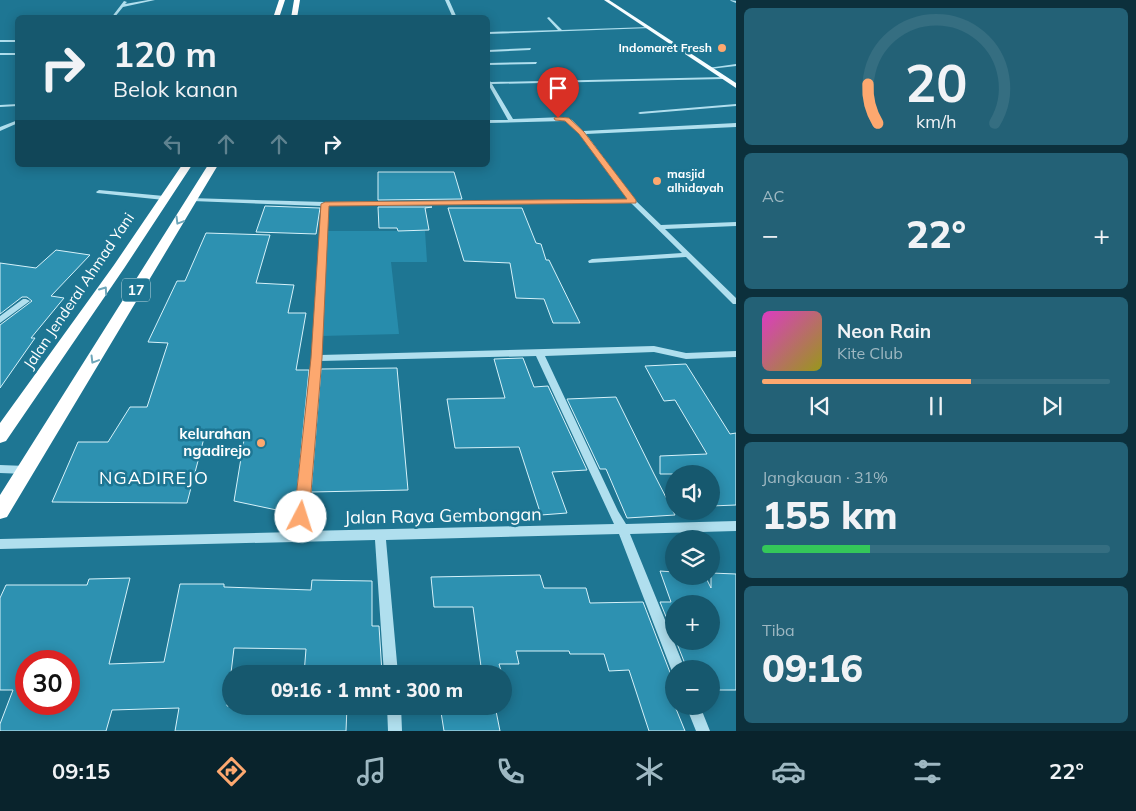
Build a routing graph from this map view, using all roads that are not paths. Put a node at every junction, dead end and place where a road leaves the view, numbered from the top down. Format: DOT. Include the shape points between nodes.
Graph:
graph roads {
  1 [pos="126,0"];
  2 [pos="153,0"];
  3 [pos="282,0"];
  4 [pos="297,0"];
  5 [pos="447,0"];
  6 [pos="606,0"];
  7 [pos="732,0"];
  8 [pos="736,2"];
  9 [pos="121,6"];
  10 [pos="114,15"];
  11 [pos="277,15"];
  12 [pos="294,15"];
  13 [pos="454,15"];
  14 [pos="548,18"];
  15 [pos="649,28"];
  16 [pos="560,31"];
  17 [pos="490,33"];
  18 [pos="15,41"];
  19 [pos="0,42"];
  20 [pos="530,49"];
  21 [pos="490,51"];
  22 [pos="0,54"];
  23 [pos="15,54"];
  24 [pos="536,63"];
  25 [pos="490,64"];
  26 [pos="736,65"];
  27 [pos="710,68"];
  28 [pos="722,78"];
  29 [pos="490,82"];
  30 [pos="490,85"];
  31 [pos="736,86"];
  32 [pos="0,106"];
  33 [pos="15,106"];
  34 [pos="736,106"];
  35 [pos="640,113"];
  36 [pos="511,121"];
  37 [pos="15,122"];
  38 [pos="490,122"];
  39 [pos="736,125"];
  40 [pos="0,129"];
  41 [pos="582,133"];
  42 [pos="186,167"];
  43 [pos="213,167"];
  44 [pos="99,192"];
  45 [pos="164,198"];
  46 [pos="192,199"];
  47 [pos="633,201"];
  48 [pos="325,204"];
  49 [pos="736,224"];
  50 [pos="660,227"];
  51 [pos="688,255"];
  52 [pos="592,261"];
  53 [pos="26,301"];
  54 [pos="736,302"];
  55 [pos="0,320"];
  56 [pos="539,353"];
  57 [pos="736,354"];
  58 [pos="316,358"];
  59 [pos="0,436"];
  60 [pos="0,469"];
  61 [pos="26,470"];
  62 [pos="0,511"];
  63 [pos="736,526"];
  64 [pos="623,529"];
  65 [pos="380,534"];
  66 [pos="300,537"];
  67 [pos="0,544"];
  68 [pos="674,660"];
  69 [pos="390,665"];
  70 [pos="395,715"];
  71 [pos="696,715"];
  72 [pos="396,731"];
  73 [pos="702,731"];
  1 -- 9 [label="street"];
  2 -- 9 [label="street"];
  3 -- 11 [label="highway"];
  4 -- 12 [label="highway"];
  5 -- 13 [label="street"];
  6 -- 15 [label="main road"];
  7 -- 8 [label="street"];
  9 -- 10 [label="street"];
  14 -- 16 [label="street"];
  15 -- 16 [label="street"];
  15 -- 27 [label="main road"];
  16 -- 17 [label="street"];
  18 -- 19 [label="street"];
  20 -- 21 [label="street"];
  22 -- 23 [label="street"];
  24 -- 25 [label="street"];
  26 -- 27 [label="street"];
  27 -- 28 [label="main road"];
  28 -- 29 [label="street"];
  28 -- 31 [label="main road"];
  30 -- 36 [label="street"];
  32 -- 33 [label="street"];
  34 -- 35 [label="street"];
  36 -- 38 [label="street"];
  36 -- 41 [label="street" via="564,119"];
  37 -- 40 [label="street"];
  39 -- 41 [label="street"];
  41 -- 47 [label="street"];
  42 -- 45 [label="highway, Jalan Jenderal Ahmad Yani / 17"];
  43 -- 46 [label="highway, 17"];
  44 -- 45 [label="street"];
  59 -- 45 [label="highway, Jalan Jenderal Ahmad Yani / 17, one-way"];
  46 -- 48 [label="street"];
  46 -- 61 [label="highway, 17, one-way"];
  47 -- 48 [label="street"];
  47 -- 50 [label="street"];
  48 -- 58 [label="street"];
  49 -- 50 [label="street"];
  50 -- 51 [label="street"];
  51 -- 52 [label="street"];
  51 -- 54 [label="street"];
  53 -- 55 [label="street"];
  56 -- 57 [label="street" via="654,349 700,357"];
  56 -- 58 [label="street"];
  56 -- 64 [label="street"];
  58 -- 66 [label="street"];
  60 -- 61 [label="street"];
  61 -- 62 [label="highway, 17"];
  63 -- 64 [label="street, Jalan Raya Gembongan"];
  64 -- 65 [label="street, Jalan Raya Gembongan"];
  64 -- 68 [label="street"];
  65 -- 66 [label="street, Jalan Raya Gembongan"];
  65 -- 69 [label="street"];
  66 -- 67 [label="street, Jalan Raya Gembongan"];
  70 -- 72 [label="street"];
  71 -- 73 [label="street"];
}
